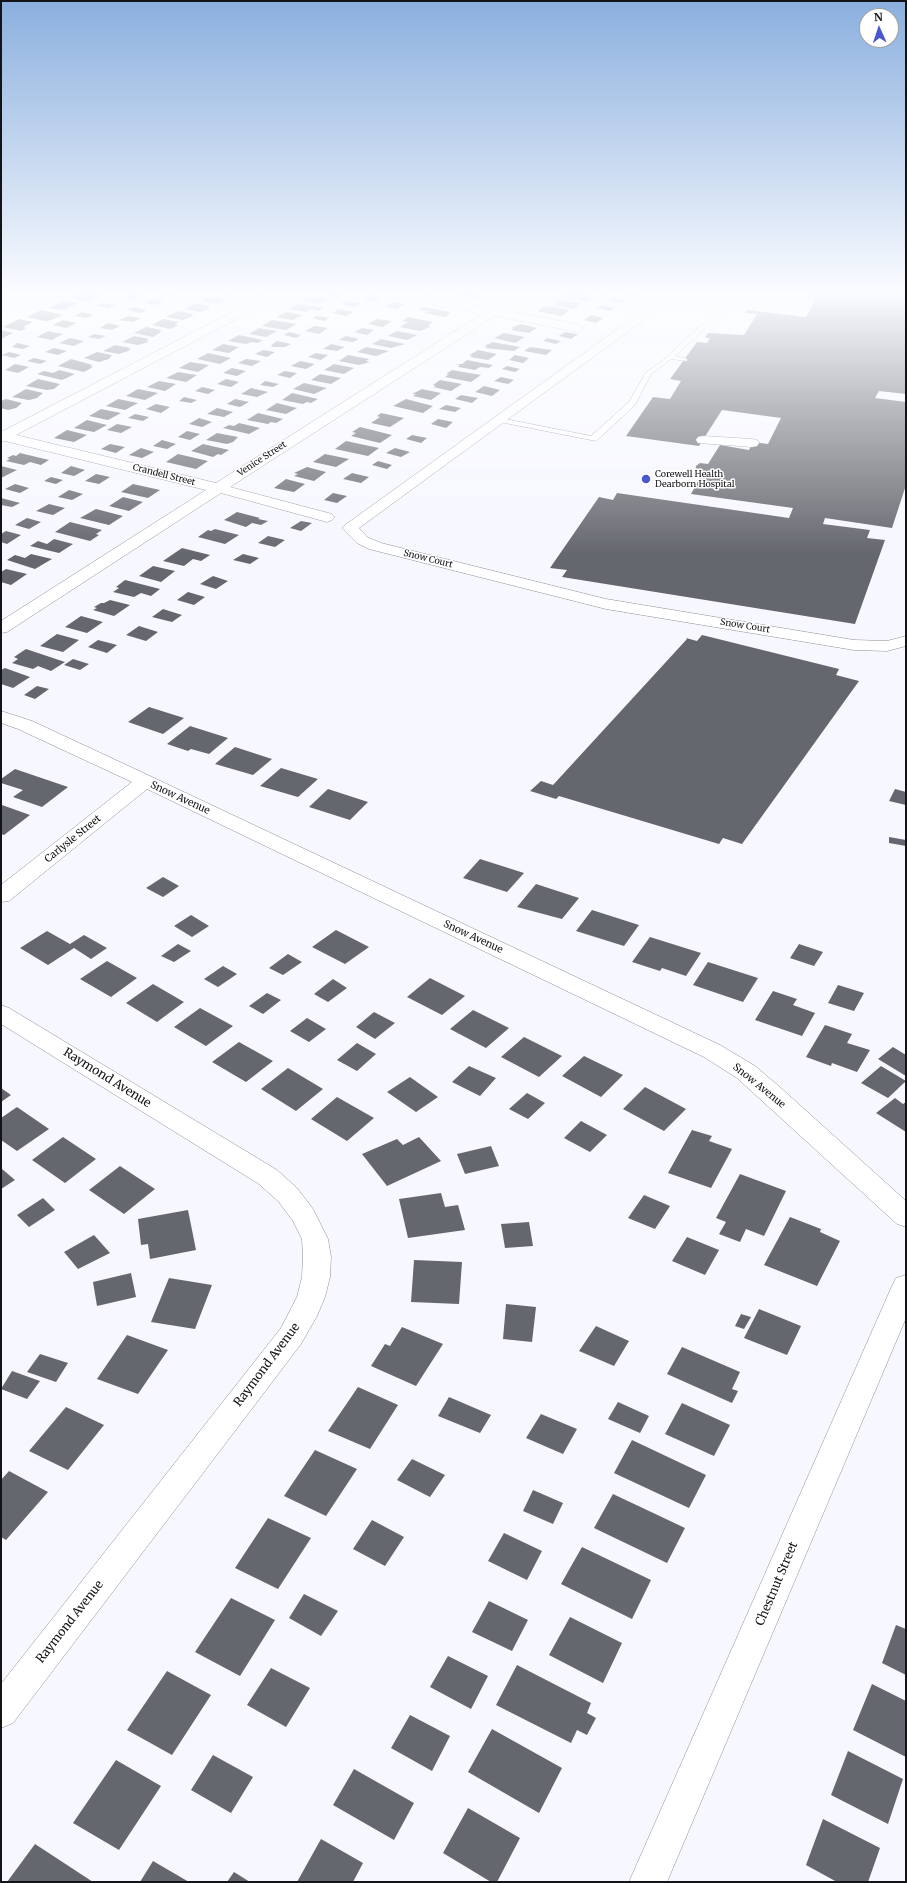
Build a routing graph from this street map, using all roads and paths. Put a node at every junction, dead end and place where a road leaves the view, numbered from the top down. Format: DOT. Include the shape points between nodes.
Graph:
graph roads {
  1 [pos="112,380"];
  2 [pos="388,380"];
  3 [pos="555,380"];
  4 [pos="644,380"];
  5 [pos="500,420"];
  6 [pos="2,437"];
  7 [pos="703,440"];
  8 [pos="752,443"];
  9 [pos="218,488"];
  10 [pos="327,517"];
  11 [pos="1,628"];
  12 [pos="906,641"];
  13 [pos="1,717"];
  14 [pos="145,781"];
  15 [pos="1,896"];
  16 [pos="1,1013"];
  17 [pos="906,1217"];
  18 [pos="906,1286"];
  19 [pos="1,1711"];
  20 [pos="648,1882"];
  1 -- 6 [label="street"];
  2 -- 9 [label="street, Venice Street"];
  3 -- 5 [label="street, Snow Court"];
  4 -- 5 [label="lane" via="632,403 593,439"];
  5 -- 12 [label="street, Snow Court" via="350,528 362,540 375,546 606,604 854,645 887,646"];
  6 -- 9 [label="street, Crandell Street"];
  7 -- 8 [label="street"];
  9 -- 10 [label="street, Crandell Street"];
  9 -- 11 [label="street, Venice Street"];
  13 -- 14 [label="street, Snow Avenue" via="25,725"];
  14 -- 15 [label="street, Carlysle Street"];
  14 -- 17 [label="street, Snow Avenue" via="712,1051 746,1072 772,1094"];
  16 -- 19 [label="street, Raymond Avenue" via="268,1177 288,1195 304,1216 315,1239 317,1257 311,1297 291,1336"];
  18 -- 20 [label="street, Chestnut Street"];
}
